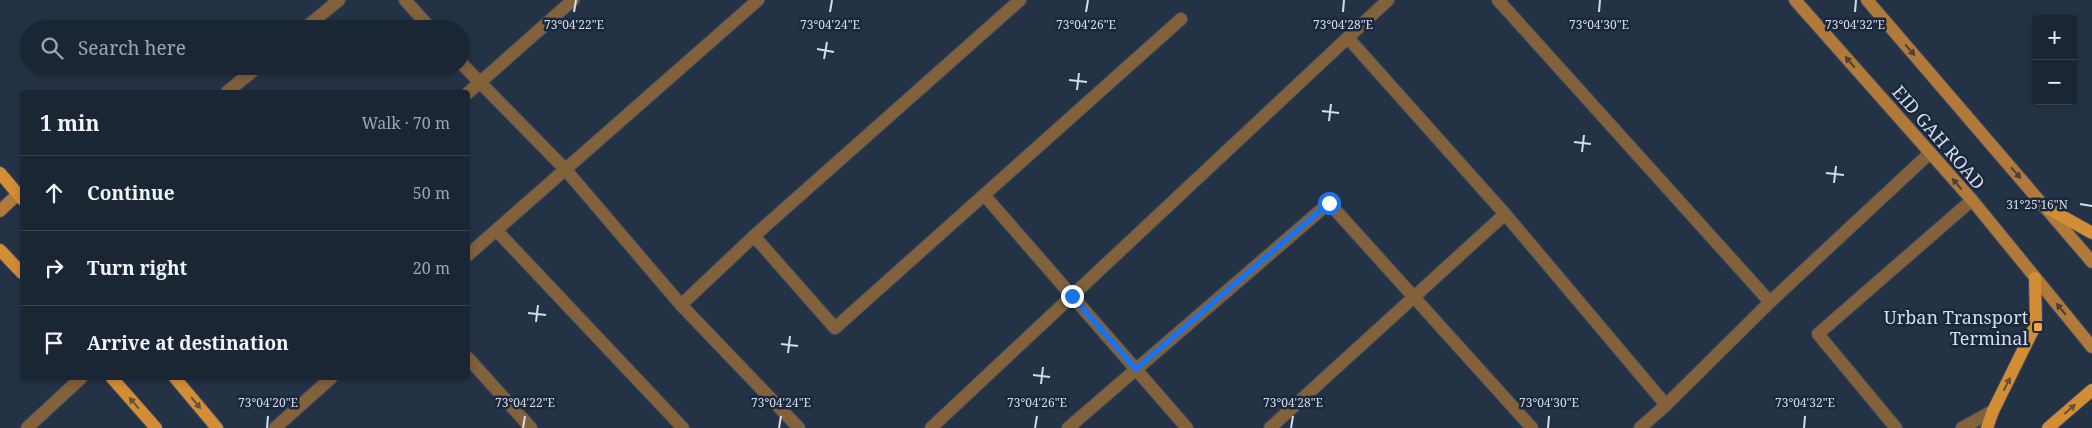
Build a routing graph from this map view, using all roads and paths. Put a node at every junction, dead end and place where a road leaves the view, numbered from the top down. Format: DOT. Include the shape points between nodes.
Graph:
graph roads {
  1 [pos="339,0"];
  2 [pos="405,0"];
  3 [pos="573,0"];
  4 [pos="758,0"];
  5 [pos="1020,0"];
  6 [pos="1388,0"];
  7 [pos="1498,0"];
  8 [pos="1795,0"];
  9 [pos="1867,0"];
  10 [pos="315,20"];
  11 [pos="423,20"];
  12 [pos="1182,20"];
  13 [pos="1348,38"];
  14 [pos="470,73"];
  15 [pos="248,75"];
  16 [pos="479,83"];
  17 [pos="230,90"];
  18 [pos="470,91"];
  19 [pos="1930,153"];
  20 [pos="565,169"];
  21 [pos="0,172"];
  22 [pos="985,196"];
  23 [pos="20,197"];
  24 [pos="1972,200"];
  25 [pos="2044,206"];
  26 [pos="0,211"];
  27 [pos="1505,214"];
  28 [pos="496,230"];
  29 [pos="2092,234"];
  30 [pos="754,236"];
  31 [pos="0,250"];
  32 [pos="470,253"];
  33 [pos="2092,262"];
  34 [pos="20,271"];
  35 [pos="2036,278"];
  36 [pos="1072,296"];
  37 [pos="1414,298"];
  38 [pos="1770,302"];
  39 [pos="681,305"];
  40 [pos="2092,347"];
  41 [pos="470,360"];
  42 [pos="1136,369"];
  43 [pos="79,380"];
  44 [pos="114,380"];
  45 [pos="177,380"];
  46 [pos="329,380"];
  47 [pos="2092,390"];
  48 [pos="1666,405"];
  49 [pos="1993,410"];
  50 [pos="27,428"];
  51 [pos="156,428"];
  52 [pos="217,428"];
  53 [pos="275,428"];
  54 [pos="532,428"];
  55 [pos="683,428"];
  56 [pos="799,428"];
  57 [pos="931,428"];
  58 [pos="1068,428"];
  59 [pos="1187,428"];
  60 [pos="1270,428"];
  61 [pos="1532,428"];
  62 [pos="1640,428"];
  63 [pos="1896,428"];
  64 [pos="1962,428"];
  65 [pos="1987,428"];
  66 [pos="2048,428"];
  1 -- 10 [label="street"];
  2 -- 11 [label="street"];
  3 -- 16 [label="street"];
  4 -- 20 [label="street"];
  5 -- 30 [label="street"];
  6 -- 13 [label="street"];
  7 -- 38 [label="street"];
  19 -- 8 [label="main road, EID GAH ROAD, one-way"];
  9 -- 25 [label="main road, EID GAH ROAD, one-way"];
  12 -- 22 [label="street"];
  13 -- 27 [label="street"];
  13 -- 36 [label="street"];
  14 -- 16 [label="street"];
  15 -- 17 [label="street"];
  16 -- 18 [label="street"];
  16 -- 20 [label="street"];
  24 -- 19 [label="main road, EID GAH ROAD, one-way"];
  19 -- 38 [label="street"];
  20 -- 28 [label="street"];
  20 -- 39 [label="street"];
  21 -- 23 [label="main road"];
  22 -- 30 [label="street" via="835,328"];
  22 -- 36 [label="street"];
  23 -- 26 [label="main road"];
  24 -- 35 [label="main road, EID GAH ROAD"];
  24 -- 63 [label="street" via="1818,334"];
  25 -- 29 [label="main road"];
  25 -- 33 [label="main road, EID GAH ROAD"];
  27 -- 37 [label="street"];
  27 -- 48 [label="street"];
  28 -- 32 [label="street"];
  28 -- 55 [label="street"];
  30 -- 39 [label="street"];
  31 -- 34 [label="main road"];
  40 -- 35 [label="main road, EID GAH ROAD, one-way"];
  49 -- 35 [label="main road, one-way" via="2036,324"];
  36 -- 42 [label="street"];
  36 -- 57 [label="street"];
  37 -- 42 [label="street" via="1329,203"];
  37 -- 60 [label="street"];
  37 -- 61 [label="street"];
  38 -- 48 [label="street"];
  39 -- 56 [label="street"];
  41 -- 54 [label="street"];
  42 -- 58 [label="street"];
  42 -- 59 [label="street"];
  43 -- 50 [label="street"];
  51 -- 44 [label="main road, one-way"];
  45 -- 52 [label="main road, one-way"];
  46 -- 53 [label="street"];
  66 -- 47 [label="main road, one-way"];
  48 -- 62 [label="street"];
  49 -- 64 [label="street"];
  49 -- 65 [label="main road"];
}
